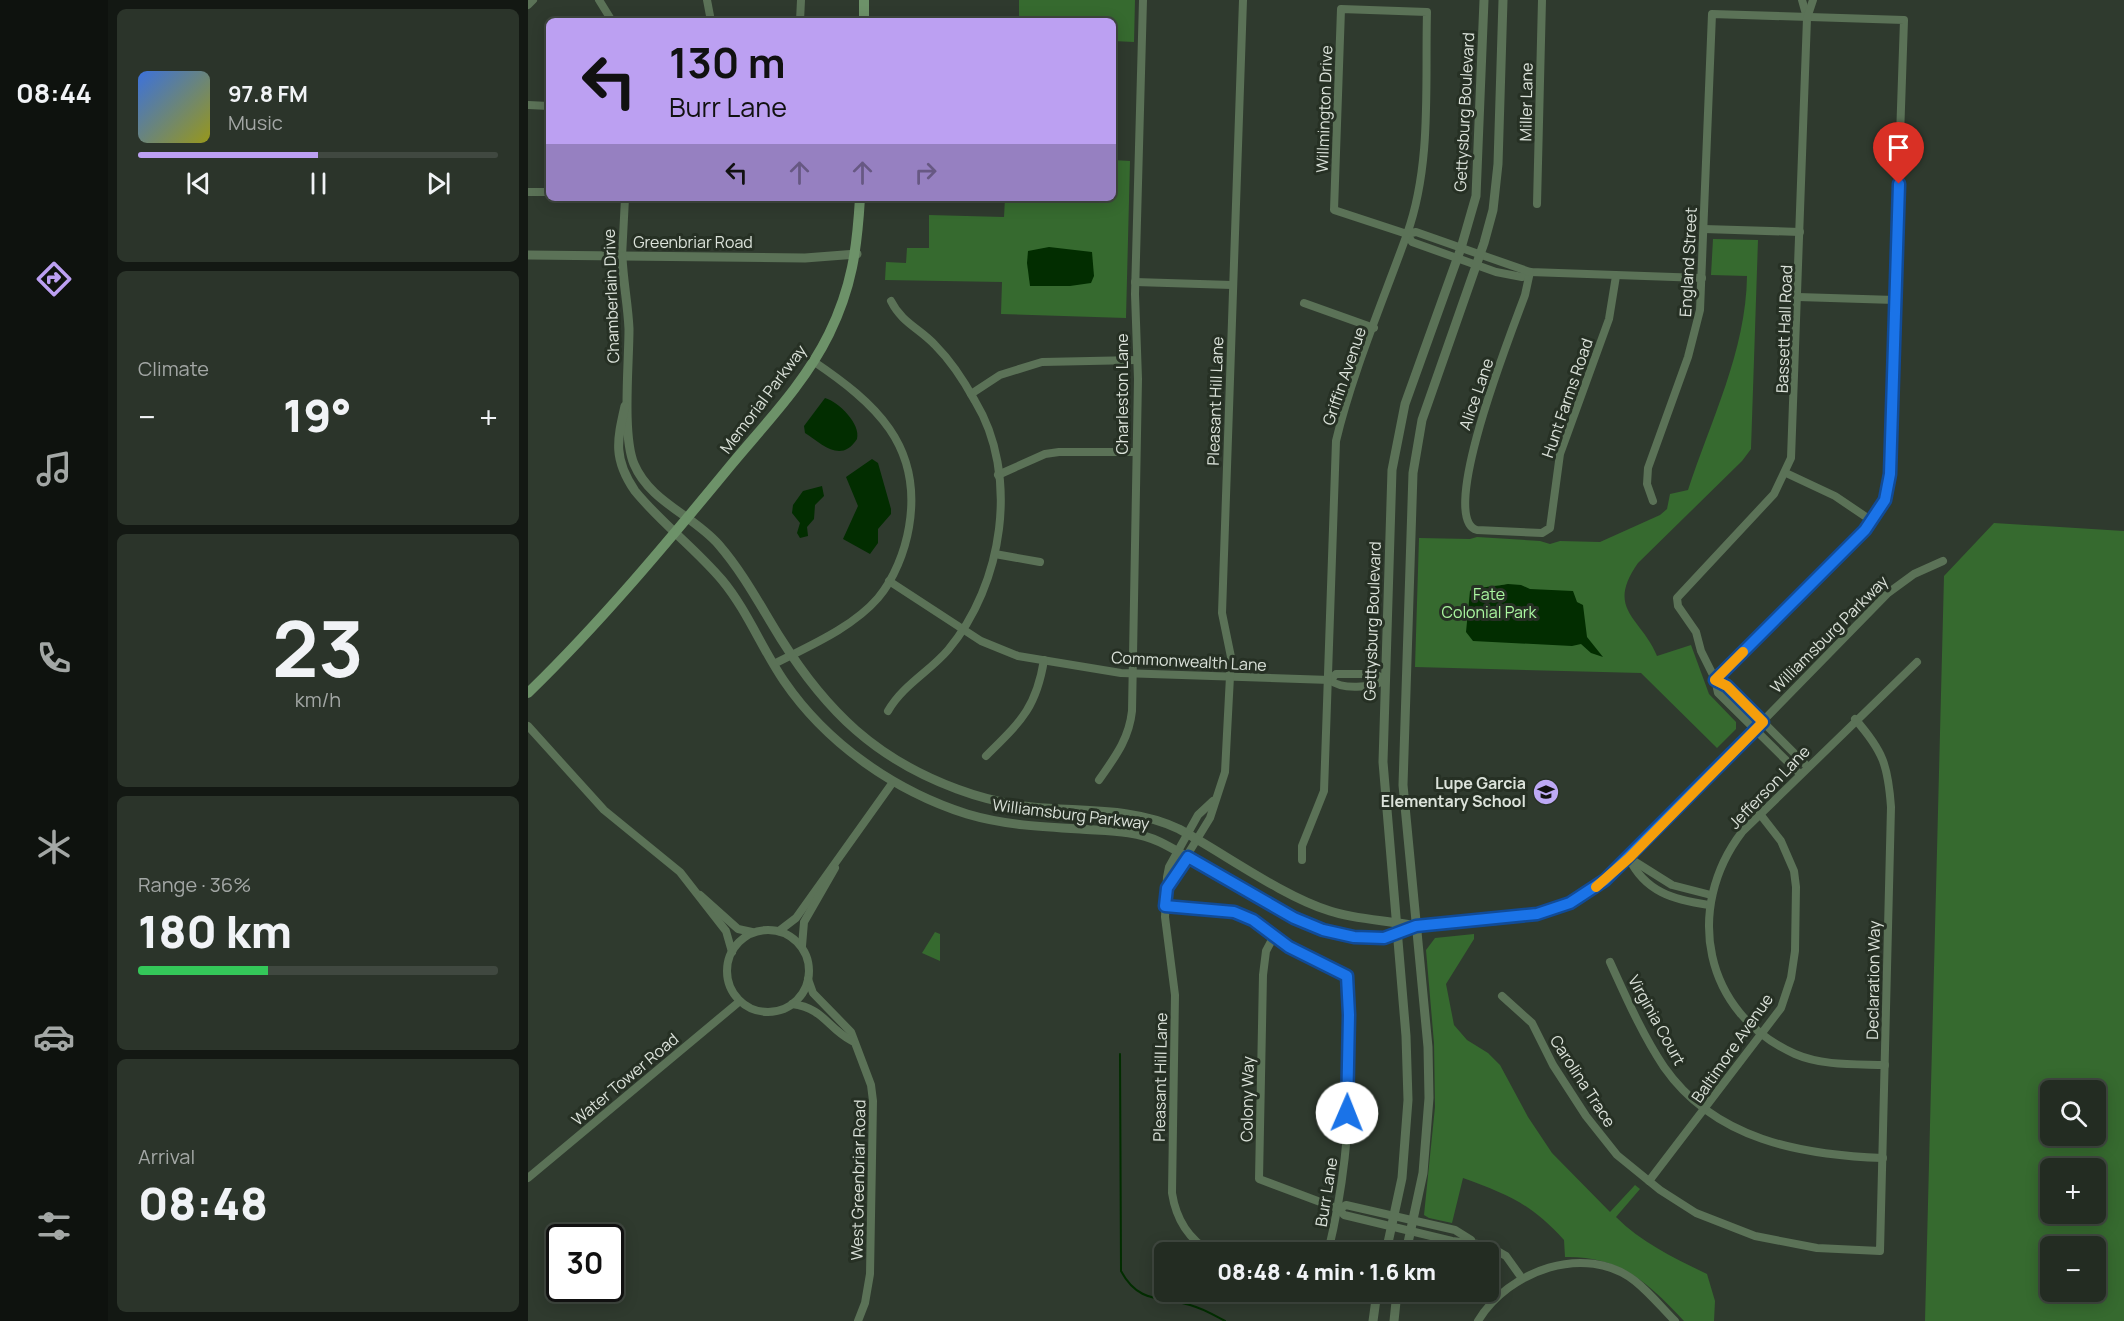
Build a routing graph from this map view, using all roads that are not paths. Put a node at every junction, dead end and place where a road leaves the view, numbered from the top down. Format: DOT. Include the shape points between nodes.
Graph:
graph roads {
  1 [pos="533,0"];
  2 [pos="599,0"];
  3 [pos="707,0"];
  4 [pos="801,0"];
  5 [pos="864,0"];
  6 [pos="1143,0"];
  7 [pos="1243,0"];
  8 [pos="1484,0"];
  9 [pos="1503,0"];
  10 [pos="1542,0"];
  11 [pos="1802,0"];
  12 [pos="1813,0"];
  13 [pos="528,4"];
  14 [pos="1341,9"];
  15 [pos="610,18"];
  16 [pos="710,18"];
  17 [pos="800,18"];
  18 [pos="864,18"];
  19 [pos="1808,18"];
  20 [pos="528,105"];
  21 [pos="546,106"];
  22 [pos="528,192"];
  23 [pos="546,192"];
  24 [pos="625,201"];
  25 [pos="860,201"];
  26 [pos="1537,204"];
  27 [pos="1704,229"];
  28 [pos="1800,232"];
  29 [pos="1407,234"];
  30 [pos="1461,248"];
  31 [pos="857,254"];
  32 [pos="528,255"];
  33 [pos="1480,255"];
  34 [pos="622,256"];
  35 [pos="1457,259"];
  36 [pos="1476,265"];
  37 [pos="1530,273"];
  38 [pos="1616,276"];
  39 [pos="1702,278"];
  40 [pos="1135,282"];
  41 [pos="1232,285"];
  42 [pos="1798,297"];
  43 [pos="1895,300"];
  44 [pos="891,301"];
  45 [pos="1304,303"];
  46 [pos="1374,328"];
  47 [pos="1137,360"];
  48 [pos="813,361"];
  49 [pos="628,393"];
  50 [pos="971,394"];
  51 [pos="1136,452"];
  52 [pos="1786,473"];
  53 [pos="998,475"];
  54 [pos="1653,501"];
  55 [pos="688,517"];
  56 [pos="1872,521"];
  57 [pos="1548,530"];
  58 [pos="676,532"];
  59 [pos="995,554"];
  60 [pos="1943,561"];
  61 [pos="1040,562"];
  62 [pos="889,581"];
  63 [pos="962,629"];
  64 [pos="791,655"];
  65 [pos="1044,660"];
  66 [pos="1917,662"];
  67 [pos="774,664"];
  68 [pos="1134,674"];
  69 [pos="1232,677"];
  70 [pos="1330,680"];
  71 [pos="1385,680"];
  72 [pos="1715,680"];
  73 [pos="1406,681"];
  74 [pos="528,693"];
  75 [pos="888,711"];
  76 [pos="1855,719"];
  77 [pos="1763,722"];
  78 [pos="528,726"];
  79 [pos="1755,730"];
  80 [pos="986,756"];
  81 [pos="904,766"];
  82 [pos="1808,767"];
  83 [pos="1800,774"];
  84 [pos="1099,780"];
  85 [pos="893,782"];
  86 [pos="1215,799"];
  87 [pos="999,802"];
  88 [pos="1760,814"];
  89 [pos="995,821"];
  90 [pos="1188,833"];
  91 [pos="1198,839"];
  92 [pos="1178,851"];
  93 [pos="842,853"];
  94 [pos="1188,857"];
  95 [pos="1629,858"];
  96 [pos="1302,860"];
  97 [pos="1167,888"];
  98 [pos="696,892"];
  99 [pos="1711,895"];
  100 [pos="1709,905"];
  101 [pos="1165,906"];
  102 [pos="1396,922"];
  103 [pos="1416,926"];
  104 [pos="779,931"];
  105 [pos="753,932"];
  106 [pos="1397,933"];
  107 [pos="1274,936"];
  108 [pos="802,947"];
  109 [pos="732,952"];
  110 [pos="1610,962"];
  111 [pos="808,979"];
  112 [pos="1502,996"];
  113 [pos="740,1001"];
  114 [pos="792,1004"];
  115 [pos="1762,1034"];
  116 [pos="852,1041"];
  117 [pos="1885,1065"];
  118 [pos="1707,1109"];
  119 [pos="1882,1158"];
  120 [pos="528,1178"];
  121 [pos="1649,1181"];
  122 [pos="1339,1209"];
  123 [pos="1395,1216"];
  124 [pos="1414,1220"];
  125 [pos="1392,1227"];
  126 [pos="1411,1231"];
  127 [pos="1474,1241"];
  128 [pos="1197,1242"];
  129 [pos="1331,1242"];
  130 [pos="1388,1242"];
  131 [pos="1408,1242"];
  132 [pos="1880,1251"];
  133 [pos="1521,1277"];
  134 [pos="1376,1302"];
  135 [pos="1396,1302"];
  136 [pos="858,1321"];
  137 [pos="1373,1321"];
  138 [pos="1394,1321"];
  139 [pos="1478,1321"];
  140 [pos="1675,1321"];
  1 -- 13 [label="street"];
  2 -- 15 [label="street"];
  3 -- 16 [label="street"];
  4 -- 17 [label="street"];
  5 -- 18 [label="main road"];
  6 -- 40 [label="street, Charleston Lane"];
  7 -- 41 [label="street, Pleasant Hill Lane"];
  8 -- 30 [label="street, Gettysburg Boulevard" via="1478,183"];
  9 -- 33 [label="street, Gettysburg Boulevard" via="1496,185"];
  10 -- 26 [label="street, Miller Lane"];
  11 -- 19 [label="street, Bassett Hall Road"];
  12 -- 19 [label="street, Bassett Hall Road"];
  14 -- 29 [label="street, Willmington Drive" via="1334,210"];
  14 -- 29 [label="street, Griffin Avenue" via="1427,12 1422,172"];
  19 -- 27 [label="street, England Street" via="1712,14"];
  19 -- 28 [label="street, Bassett Hall Road"];
  19 -- 43 [label="street" via="1904,21"];
  20 -- 21 [label="street"];
  22 -- 23 [label="street"];
  24 -- 34 [label="street, Chamberlain Drive"];
  25 -- 31 [label="main road, Memorial Parkway"];
  27 -- 28 [label="street"];
  27 -- 39 [label="street, England Street"];
  28 -- 42 [label="street, Bassett Hall Road"];
  29 -- 30 [label="street" via="1416,232"];
  29 -- 35 [label="street" via="1412,242"];
  29 -- 46 [label="street, Griffin Avenue"];
  30 -- 33 [label="street"];
  30 -- 35 [label="street, Gettysburg Boulevard"];
  31 -- 34 [label="street, Greenbriar Road" via="805,258"];
  31 -- 48 [label="main road, Memorial Parkway" via="846,293"];
  32 -- 34 [label="street, Greenbriar Road"];
  33 -- 36 [label="street, Gettysburg Boulevard"];
  33 -- 37 [label="street"];
  34 -- 49 [label="street, Chamberlain Drive" via="628,320"];
  35 -- 36 [label="street"];
  35 -- 71 [label="street, Gettysburg Boulevard" via="1406,404 1394,455"];
  36 -- 37 [label="street" via="1511,277"];
  36 -- 73 [label="street, Gettysburg Boulevard" via="1422,420 1416,452 1411,496"];
  37 -- 38 [label="street"];
  37 -- 57 [label="street, Alice Lane" via="1473,446 1465,519 1469,527 1477,530"];
  38 -- 39 [label="street"];
  38 -- 57 [label="street, Hunt Farms Road" via="1609,319 1560,454"];
  39 -- 54 [label="street, England Street" via="1695,336 1648,468 1647,484"];
  40 -- 41 [label="street"];
  40 -- 47 [label="street, Charleston Lane"];
  41 -- 69 [label="street, Pleasant Hill Lane" via="1222,613"];
  42 -- 43 [label="street"];
  42 -- 52 [label="street, Bassett Hall Road" via="1793,445"];
  43 -- 56 [label="street" via="1890,474 1885,500"];
  44 -- 50 [label="street" via="898,316 935,344"];
  45 -- 46 [label="street"];
  46 -- 70 [label="street, Griffin Avenue" via="1336,441"];
  47 -- 50 [label="street" via="1042,362 1000,375"];
  47 -- 51 [label="street, Charleston Lane"];
  48 -- 55 [label="main road, Memorial Parkway"];
  48 -- 62 [label="street" via="849,386 882,417 907,463 913,504 901,559"];
  49 -- 55 [label="street, Chamberlain Drive" via="629,446 636,469 663,501"];
  49 -- 58 [label="street, Chamberlain Drive" via="617,438 621,465 635,491"];
  50 -- 53 [label="street" via="989,431"];
  51 -- 53 [label="street" via="1045,454"];
  51 -- 68 [label="street, Charleston Lane"];
  52 -- 56 [label="street" via="1835,496"];
  52 -- 72 [label="street, Bassett Hall Road" via="1774,494 1677,598"];
  53 -- 59 [label="street" via="1001,506"];
  55 -- 58 [label="main road, Memorial Parkway"];
  55 -- 64 [label="street, Williamsburg Parkway" via="716,542 752,588"];
  56 -- 72 [label="street"];
  58 -- 67 [label="street, Williamsburg Parkway" via="723,581"];
  58 -- 74 [label="main road" via="574,648"];
  59 -- 61 [label="street"];
  59 -- 63 [label="street" via="987,584"];
  60 -- 77 [label="street, Williamsburg Parkway" via="1914,574 1888,593"];
  62 -- 63 [label="street, Commonwealth Lane"];
  62 -- 64 [label="street" via="878,598 853,619"];
  63 -- 65 [label="street, Commonwealth Lane" via="1003,651"];
  63 -- 75 [label="street" via="948,650 897,694"];
  64 -- 67 [label="street"];
  64 -- 81 [label="street, Williamsburg Parkway" via="835,712"];
  65 -- 68 [label="street, Commonwealth Lane"];
  65 -- 80 [label="street" via="1037,695 1030,707"];
  66 -- 76 [label="street, Jefferson Lane"];
  67 -- 85 [label="street, Williamsburg Parkway" via="808,711 834,738"];
  68 -- 69 [label="street, Commonwealth Lane"];
  68 -- 84 [label="street, Charleston Lane" via="1130,728"];
  69 -- 70 [label="street, Commonwealth Lane"];
  69 -- 86 [label="street, Pleasant Hill Lane" via="1225,772"];
  70 -- 71 [label="street, Commonwealth Lane" via="1336,685 1375,686"];
  70 -- 96 [label="street, Griffin Avenue" via="1324,791 1302,846"];
  71 -- 73 [label="street"];
  71 -- 102 [label="street, Gettysburg Boulevard" via="1384,769"];
  72 -- 77 [label="street" via="1727,686"];
  72 -- 79 [label="street" via="1718,693"];
  73 -- 103 [label="street, Gettysburg Boulevard" via="1403,785"];
  76 -- 82 [label="street, Jefferson Lane"];
  76 -- 117 [label="street, Declaration Way" via="1875,742 1888,773 1891,807"];
  77 -- 79 [label="street, Williamsburg Parkway"];
  77 -- 82 [label="street"];
  78 -- 98 [label="street" via="604,810 680,872"];
  79 -- 83 [label="street"];
  79 -- 95 [label="street, Williamsburg Parkway"];
  81 -- 85 [label="street"];
  81 -- 87 [label="street, Williamsburg Parkway"];
  82 -- 83 [label="street, Jefferson Lane"];
  83 -- 88 [label="street, Jefferson Lane"];
  85 -- 89 [label="street, Williamsburg Parkway" via="952,809"];
  85 -- 93 [label="street"];
  86 -- 90 [label="street, Pleasant Hill Lane" via="1198,815"];
  86 -- 91 [label="street, Pleasant Hill Lane"];
  87 -- 89 [label="street"];
  87 -- 90 [label="street, Williamsburg Parkway" via="1132,814"];
  88 -- 99 [label="street, Jefferson Lane" via="1728,851"];
  88 -- 115 [label="street, Baltimore Avenue" via="1781,841 1794,871 1796,887 1791,978 1780,1008"];
  89 -- 92 [label="street, Williamsburg Parkway" via="1137,834"];
  90 -- 91 [label="street, Williamsburg Parkway"];
  90 -- 92 [label="street, Pleasant Hill Lane"];
  91 -- 94 [label="street, Pleasant Hill Lane"];
  91 -- 102 [label="street, Williamsburg Parkway" via="1322,909 1350,917"];
  92 -- 94 [label="street, Williamsburg Parkway"];
  92 -- 97 [label="street, Pleasant Hill Lane" via="1169,867"];
  93 -- 104 [label="street" via="796,918"];
  93 -- 108 [label="street" via="804,921"];
  94 -- 97 [label="street, Pleasant Hill Lane"];
  94 -- 106 [label="street, Williamsburg Parkway" via="1313,926 1363,938 1384,938"];
  95 -- 99 [label="street" via="1672,885"];
  95 -- 100 [label="street" via="1636,874 1655,889 1684,901"];
  95 -- 103 [label="street, Williamsburg Parkway" via="1593,889 1547,912"];
  97 -- 101 [label="street, Pleasant Hill Lane"];
  98 -- 105 [label="street" via="738,929"];
  98 -- 109 [label="street" via="726,931"];
  99 -- 100 [label="street, Jefferson Lane"];
  100 -- 115 [label="street, Jefferson Lane" via="1708,936 1718,975 1736,1009"];
  101 -- 107 [label="street, Burr Lane" via="1234,912"];
  101 -- 128 [label="street, Pleasant Hill Lane" via="1175,995 1172,1193 1182,1225"];
  102 -- 103 [label="street, Williamsburg Parkway"];
  102 -- 106 [label="street, Gettysburg Boulevard"];
  103 -- 106 [label="street, Williamsburg Parkway"];
  103 -- 124 [label="street, Gettysburg Boulevard" via="1429,1090 1424,1160"];
  104 -- 105 [label="street"];
  104 -- 108 [label="street"];
  105 -- 109 [label="street"];
  106 -- 123 [label="street, Gettysburg Boulevard" via="1408,1100"];
  107 -- 122 [label="street, Burr Lane" via="1347,976 1347,1133"];
  107 -- 122 [label="street, Colony Way" via="1266,951 1263,975 1259,1179"];
  108 -- 111 [label="street" via="808,960"];
  109 -- 113 [label="street" via="728,980"];
  110 -- 118 [label="street, Virginia Court" via="1665,1068"];
  111 -- 114 [label="street" via="802,994"];
  111 -- 116 [label="street, West Greenbriar Road" via="813,993 848,1028"];
  112 -- 121 [label="street, Carolina Trace" via="1532,1023 1586,1116 1617,1155"];
  113 -- 114 [label="street" via="767,1012"];
  113 -- 120 [label="street, Water Tower Road"];
  114 -- 116 [label="street, West Greenbriar Road" via="818,1012"];
  115 -- 117 [label="street, Jefferson Lane" via="1815,1060"];
  115 -- 118 [label="street, Baltimore Avenue"];
  116 -- 136 [label="street, West Greenbriar Road" via="871,1085 873,1101 870,1274"];
  117 -- 119 [label="street, Declaration Way"];
  118 -- 119 [label="street, Virginia Court" via="1751,1137 1793,1149"];
  118 -- 121 [label="street, Baltimore Avenue"];
  119 -- 132 [label="street, Declaration Way"];
  121 -- 132 [label="street, Carolina Trace" via="1696,1213 1755,1236 1817,1248"];
  122 -- 123 [label="street, Colony Way" via="1346,1205"];
  122 -- 125 [label="street, Colony Way" via="1344,1215"];
  122 -- 129 [label="street, Burr Lane"];
  123 -- 124 [label="street, Colony Way"];
  123 -- 125 [label="street, Gettysburg Boulevard"];
  124 -- 126 [label="street, Gettysburg Boulevard"];
  124 -- 127 [label="street, Colony Way" via="1455,1230"];
  125 -- 126 [label="street, Colony Way"];
  125 -- 130 [label="street, Gettysburg Boulevard"];
  126 -- 127 [label="street, Colony Way" via="1452,1241"];
  126 -- 131 [label="street, Gettysburg Boulevard"];
  127 -- 133 [label="street, Colony Way" via="1498,1250"];
  133 -- 139 [label="street" via="1489,1304"];
  133 -- 140 [label="street" via="1566,1264 1605,1268 1635,1281"];
  134 -- 137 [label="street"];
  135 -- 138 [label="street"];
}
